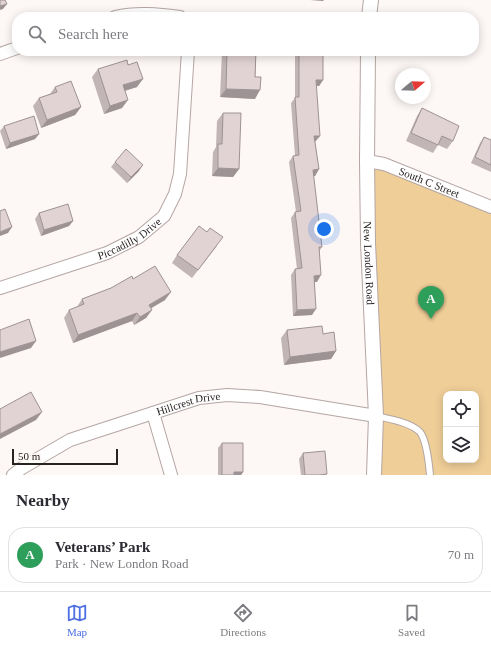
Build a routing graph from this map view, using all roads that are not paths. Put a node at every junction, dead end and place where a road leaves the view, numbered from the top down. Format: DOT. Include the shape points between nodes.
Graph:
graph roads {
  1 [pos="371,0"];
  2 [pos="370,12"];
  3 [pos="12,50"];
  4 [pos="0,54"];
  5 [pos="188,56"];
  6 [pos="368,56"];
  7 [pos="367,160"];
  8 [pos="491,207"];
  9 [pos="0,288"];
  10 [pos="153,414"];
  11 [pos="376,416"];
  12 [pos="13,475"];
  13 [pos="171,475"];
  14 [pos="374,475"];
  15 [pos="430,475"];
  1 -- 2 [label="street"];
  3 -- 4 [label="street"];
  5 -- 9 [label="street, Piccadilly Drive" via="180,174 175,194 164,216 139,237 107,253"];
  6 -- 7 [label="street, New London Road"];
  7 -- 8 [label="street, South C Street" via="384,164"];
  7 -- 11 [label="street, New London Road"];
  10 -- 11 [label="street, Hillcrest Drive" via="199,398 227,395 260,397"];
  10 -- 12 [label="street, Hillcrest Drive" via="70,440"];
  10 -- 13 [label="street"];
  11 -- 14 [label="street, New London Road"];
  11 -- 15 [label="lane" via="405,423 420,433 425,444"];
}
